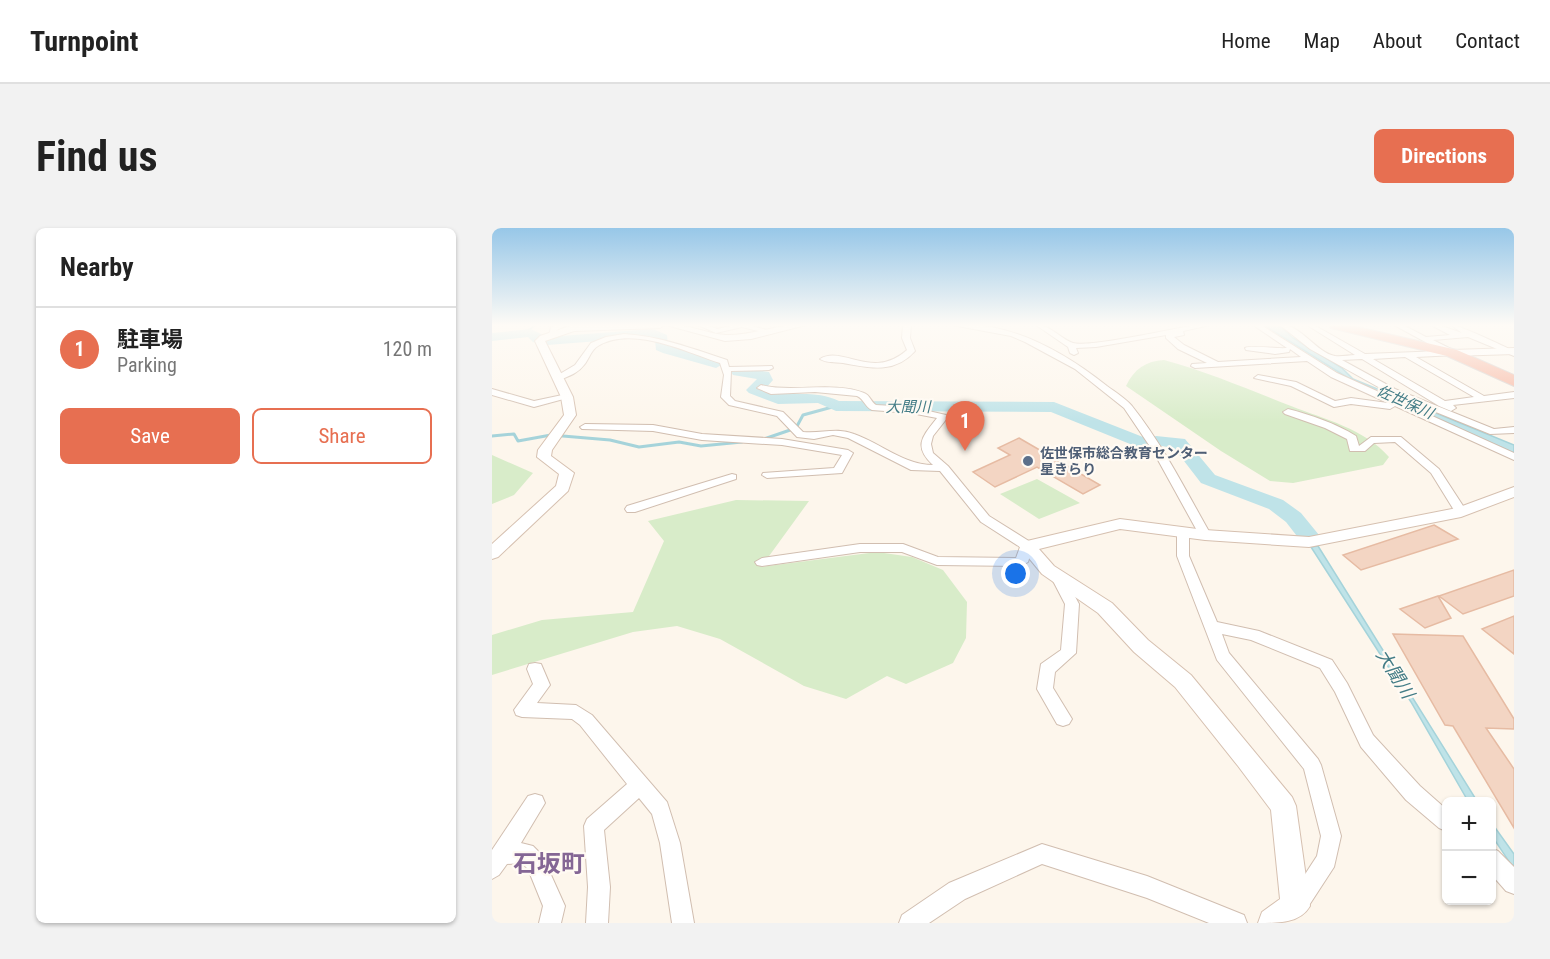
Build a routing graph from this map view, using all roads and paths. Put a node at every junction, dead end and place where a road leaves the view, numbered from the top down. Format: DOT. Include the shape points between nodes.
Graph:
graph roads {
  1 [pos="551,357"];
  2 [pos="583,357"];
  3 [pos="710,357"];
  4 [pos="905,357"];
  5 [pos="1057,357"];
  6 [pos="1075,357"];
  7 [pos="1204,357"];
  8 [pos="1305,357"];
  9 [pos="1341,357"];
  10 [pos="1364,357"];
  11 [pos="1413,357"];
  12 [pos="1462,357"];
  13 [pos="1333,358"];
  14 [pos="824,359"];
  15 [pos="1309,360"];
  16 [pos="1218,364"];
  17 [pos="1195,366"];
  18 [pos="769,368"];
  19 [pos="1078,368"];
  20 [pos="728,369"];
  21 [pos="557,378"];
  22 [pos="1258,378"];
  23 [pos="1514,381"];
  24 [pos="761,388"];
  25 [pos="492,392"];
  26 [pos="1514,395"];
  27 [pos="567,397"];
  28 [pos="1484,399"];
  29 [pos="1443,404"];
  30 [pos="1426,406"];
  31 [pos="1288,412"];
  32 [pos="1413,412"];
  33 [pos="585,427"];
  34 [pos="1514,430"];
  35 [pos="1493,432"];
  36 [pos="1514,441"];
  37 [pos="1514,457"];
  38 [pos="944,468"];
  39 [pos="767,475"];
  40 [pos="732,477"];
  41 [pos="1514,492"];
  42 [pos="631,509"];
  43 [pos="1461,512"];
  44 [pos="1183,533"];
  45 [pos="1206,535"];
  46 [pos="1027,546"];
  47 [pos="492,553"];
  48 [pos="762,562"];
  49 [pos="1058,577"];
  50 [pos="1211,626"];
  51 [pos="536,669"];
  52 [pos="1063,719"];
  53 [pos="640,785"];
  54 [pos="535,804"];
  55 [pos="1442,818"];
  56 [pos="497,861"];
  57 [pos="1496,863"];
  58 [pos="1514,883"];
  59 [pos="1284,915"];
  60 [pos="550,923"];
  61 [pos="597,923"];
  62 [pos="683,923"];
  63 [pos="909,923"];
  64 [pos="1236,923"];
  1 -- 21 [label="street"];
  2 -- 21 [label="street" via="579,366"];
  3 -- 20 [label="street" via="724,362"];
  4 -- 14 [label="street" via="864,367 838,358"];
  5 -- 19 [label="street"];
  6 -- 19 [label="street"];
  7 -- 16 [label="street"];
  8 -- 15 [label="street"];
  9 -- 13 [label="street"];
  10 -- 29 [label="street"];
  11 -- 28 [label="street"];
  12 -- 23 [label="highway"];
  13 -- 15 [label="street"];
  13 -- 30 [label="street"];
  15 -- 16 [label="street"];
  15 -- 32 [label="street"];
  16 -- 17 [label="street"];
  18 -- 20 [label="street"];
  19 -- 45 [label="street" via="1127,406"];
  20 -- 38 [label="street" via="724,397 732,403 780,414 800,435 833,432 851,436 915,468"];
  21 -- 27 [label="street"];
  22 -- 32 [label="street" via="1293,384 1334,404 1385,404"];
  24 -- 38 [label="street" via="859,394 875,408 943,417 926,444 928,454"];
  25 -- 27 [label="street" via="534,404"];
  26 -- 28 [label="street"];
  27 -- 47 [label="street" via="570,415 544,457 567,473 567,479"];
  28 -- 29 [label="street"];
  29 -- 30 [label="street"];
  29 -- 35 [label="street"];
  30 -- 35 [label="street"];
  31 -- 43 [label="street" via="1352,438 1354,449 1361,449 1371,440 1397,440 1435,471"];
  32 -- 37 [label="street"];
  33 -- 39 [label="street" via="653,428 848,453 837,471"];
  34 -- 35 [label="street"];
  35 -- 36 [label="street"];
  38 -- 46 [label="street" via="985,519"];
  40 -- 42 [label="street"];
  41 -- 43 [label="street"];
  43 -- 45 [label="street" via="1309,542"];
  44 -- 45 [label="street"];
  44 -- 46 [label="street" via="1120,524"];
  44 -- 50 [label="street" via="1183,556"];
  46 -- 48 [label="street" via="1021,562 937,561 903,548 861,548"];
  46 -- 49 [label="street"];
  49 -- 52 [label="street" via="1072,604 1068,653 1047,669 1045,689"];
  49 -- 59 [label="street" via="1105,608 1141,646 1183,681 1283,806"];
  50 -- 55 [label="street" via="1254,635 1326,664 1367,741 1413,793"];
  50 -- 59 [label="street" via="1224,656 1312,765 1331,836 1327,860"];
  51 -- 53 [label="street" via="542,685 522,710 576,712"];
  53 -- 61 [label="street" via="594,826 599,887"];
  53 -- 62 [label="street" via="660,809 670,843"];
  54 -- 56 [label="street"];
  56 -- 60 [label="street" via="526,853 535,862 554,906"];
  57 -- 58 [label="street"];
  63 -- 64 [label="street" via="957,891 1042,854 1147,887"];
}
